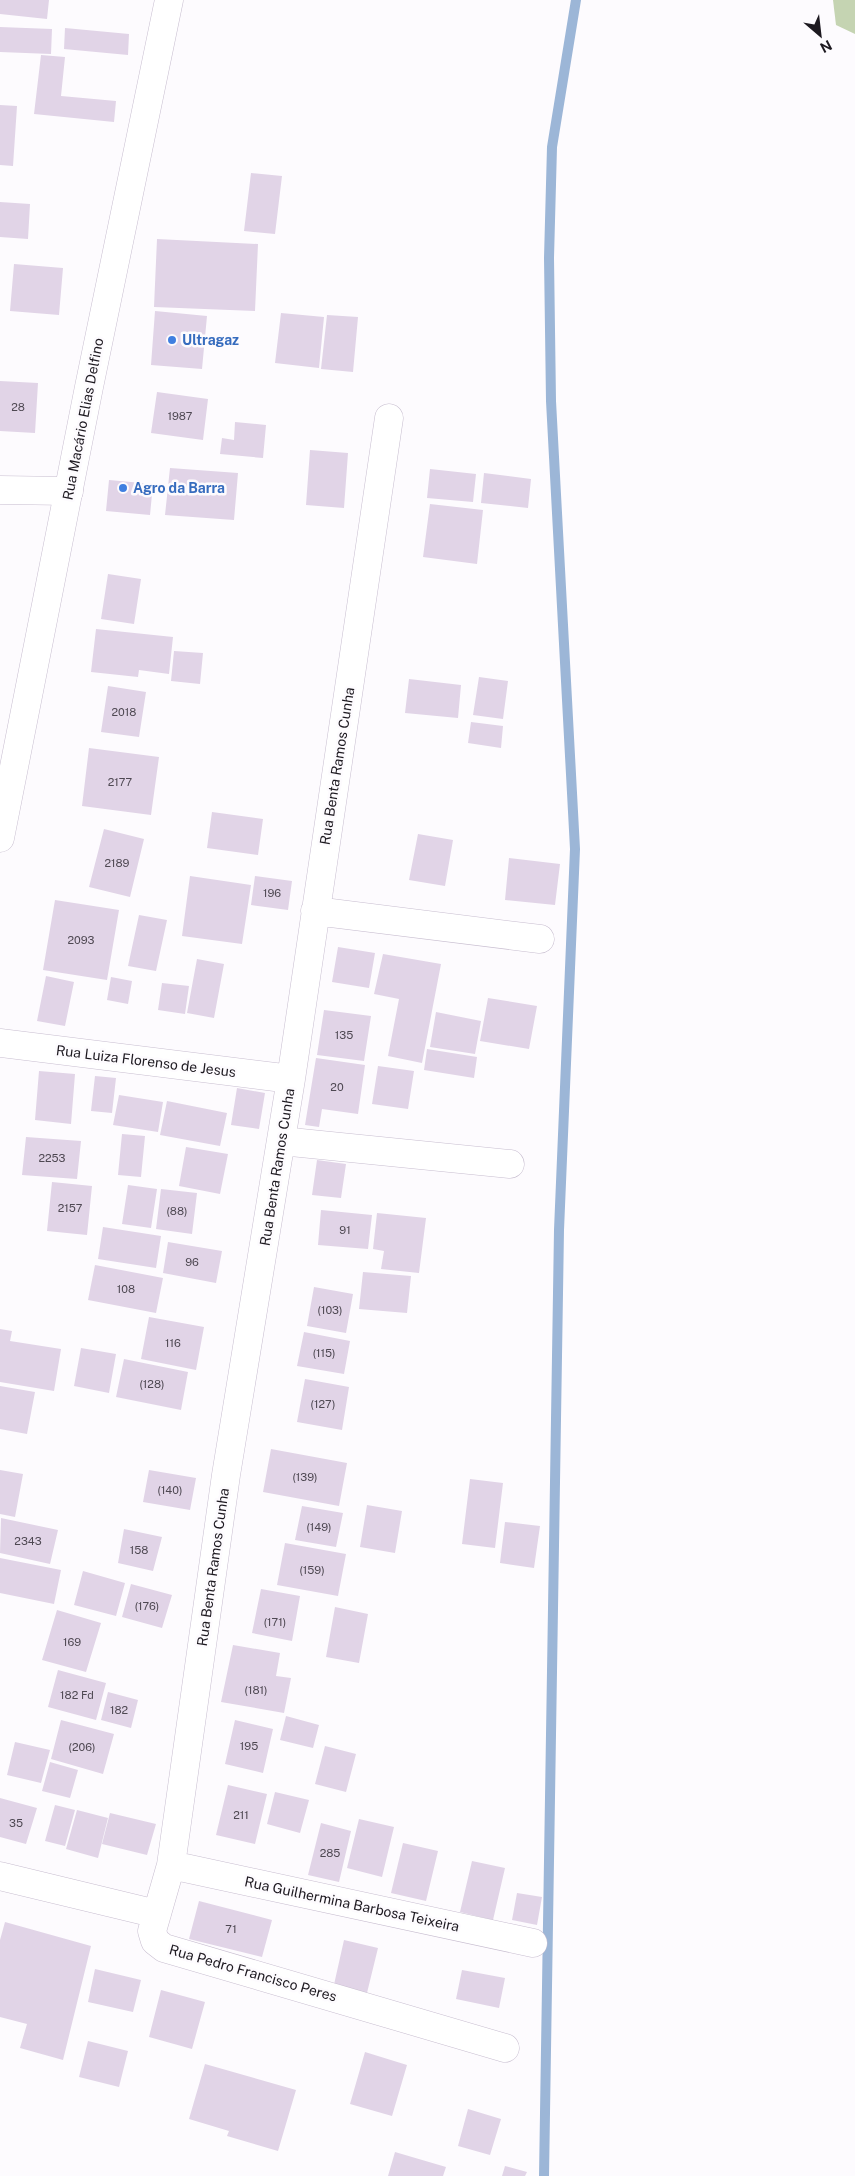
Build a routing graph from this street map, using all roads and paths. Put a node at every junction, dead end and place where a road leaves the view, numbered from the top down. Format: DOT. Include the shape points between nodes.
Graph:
graph roads {
  1 [pos="169,0"];
  2 [pos="389,418"];
  3 [pos="0,490"];
  4 [pos="69,491"];
  5 [pos="0,838"];
  6 [pos="315,911"];
  7 [pos="540,939"];
  8 [pos="0,1043"];
  9 [pos="291,1079"];
  10 [pos="281,1141"];
  11 [pos="510,1164"];
  12 [pos="171,1865"];
  13 [pos="0,1876"];
  14 [pos="157,1914"];
  15 [pos="533,1943"];
  16 [pos="505,2048"];
  1 -- 4 [label="street, Rua Macário Elias Delfino"];
  2 -- 6 [label="street, Rua Benta Ramos Cunha"];
  3 -- 4 [label="street"];
  4 -- 5 [label="street, Rua Macário Elias Delfino"];
  6 -- 7 [label="street"];
  6 -- 9 [label="street, Rua Benta Ramos Cunha"];
  8 -- 9 [label="street, Rua Luiza Florenso de Jesus"];
  9 -- 10 [label="street, Rua Benta Ramos Cunha"];
  10 -- 11 [label="street"];
  10 -- 12 [label="street, Rua Benta Ramos Cunha" via="226,1475"];
  12 -- 14 [label="street, Rua Benta Ramos Cunha"];
  12 -- 15 [label="street, Rua Guilhermina Barbosa Teixeira"];
  13 -- 14 [label="street"];
  14 -- 16 [label="street, Rua Pedro Francisco Peres" via="153,1936 164,1948"];
}
